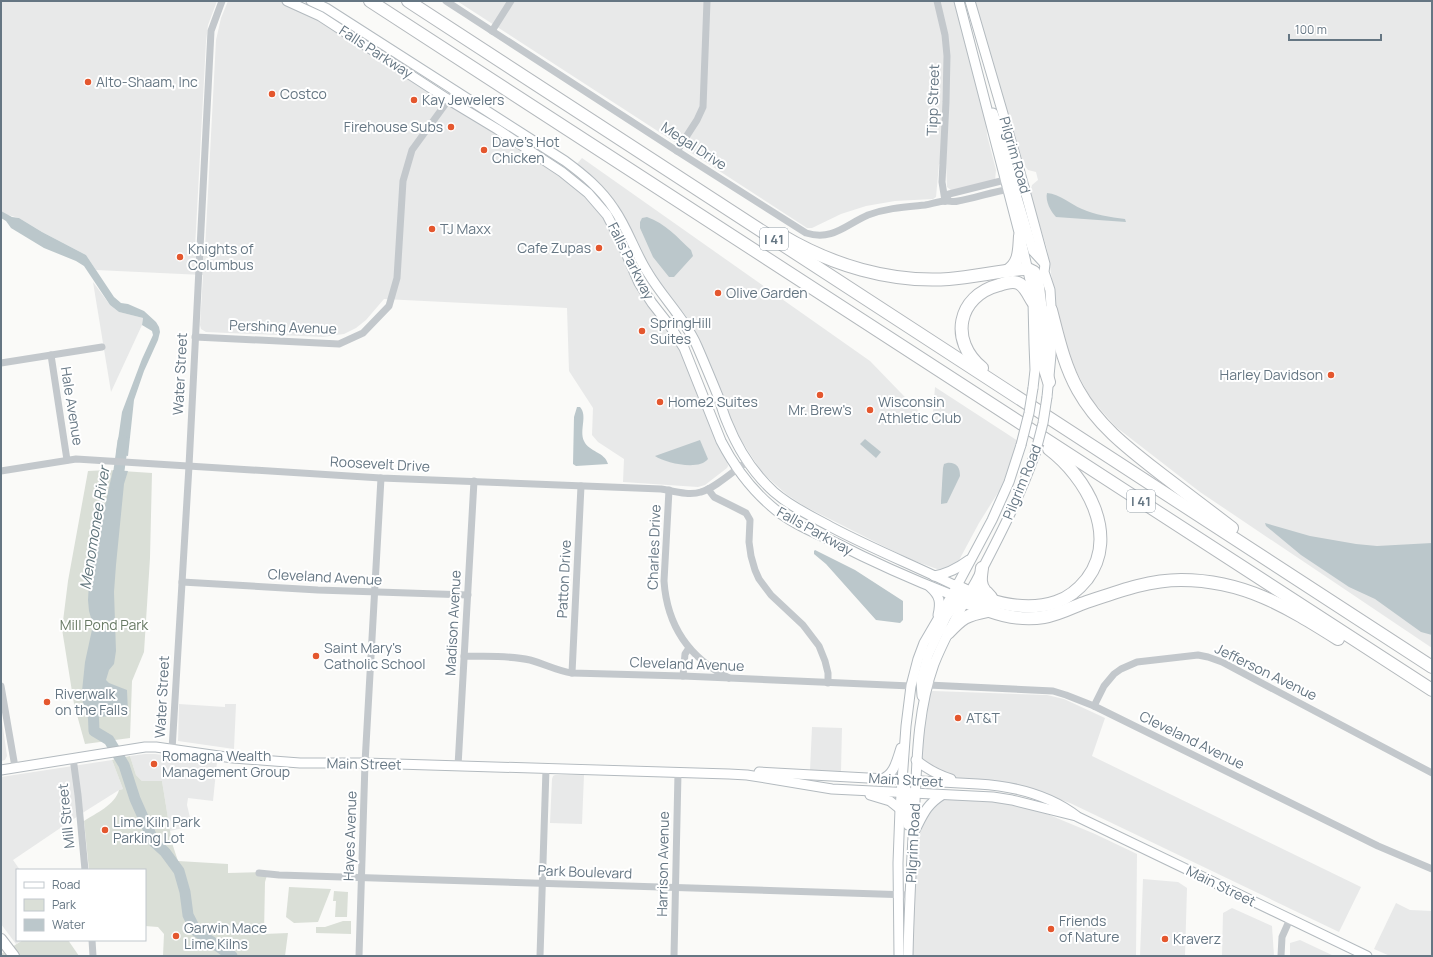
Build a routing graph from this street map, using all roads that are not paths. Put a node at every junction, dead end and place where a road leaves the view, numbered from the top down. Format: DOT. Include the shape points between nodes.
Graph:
graph roads {
  1 [pos="222,1"];
  2 [pos="287,1"];
  3 [pos="311,1"];
  4 [pos="370,1"];
  5 [pos="408,1"];
  6 [pos="446,1"];
  7 [pos="511,1"];
  8 [pos="707,1"];
  9 [pos="937,1"];
  10 [pos="959,1"];
  11 [pos="970,1"];
  12 [pos="492,31"];
  13 [pos="455,91"];
  14 [pos="449,100"];
  15 [pos="617,137"];
  16 [pos="677,151"];
  17 [pos="1012,182"];
  18 [pos="945,201"];
  19 [pos="1020,236"];
  20 [pos="1045,264"];
  21 [pos="1028,269"];
  22 [pos="1007,271"];
  23 [pos="1033,302"];
  24 [pos="1051,310"];
  25 [pos="850,313"];
  26 [pos="195,338"];
  27 [pos="102,347"];
  28 [pos="51,355"];
  29 [pos="1,363"];
  30 [pos="1049,382"];
  31 [pos="67,460"];
  32 [pos="748,461"];
  33 [pos="189,466"];
  34 [pos="737,469"];
  35 [pos="1,471"];
  36 [pos="381,478"];
  37 [pos="1141,478"];
  38 [pos="474,481"];
  39 [pos="581,486"];
  40 [pos="708,489"];
  41 [pos="669,490"];
  42 [pos="1265,558"];
  43 [pos="970,560"];
  44 [pos="982,568"];
  45 [pos="934,576"];
  46 [pos="182,582"];
  47 [pos="929,586"];
  48 [pos="375,592"];
  49 [pos="468,595"];
  50 [pos="960,595"];
  51 [pos="990,606"];
  52 [pos="936,621"];
  53 [pos="948,633"];
  54 [pos="689,648"];
  55 [pos="464,656"];
  56 [pos="1432,667"];
  57 [pos="572,673"];
  58 [pos="683,676"];
  59 [pos="730,678"];
  60 [pos="828,683"];
  61 [pos="928,685"];
  62 [pos="1,686"];
  63 [pos="911,686"];
  64 [pos="1432,690"];
  65 [pos="1432,696"];
  66 [pos="1094,706"];
  67 [pos="922,708"];
  68 [pos="905,737"];
  69 [pos="172,750"];
  70 [pos="73,758"];
  71 [pos="916,760"];
  72 [pos="365,763"];
  73 [pos="458,766"];
  74 [pos="15,768"];
  75 [pos="546,769"];
  76 [pos="1,770"];
  77 [pos="678,773"];
  78 [pos="1432,773"];
  79 [pos="729,774"];
  80 [pos="880,779"];
  81 [pos="902,780"];
  82 [pos="916,780"];
  83 [pos="962,783"];
  84 [pos="855,790"];
  85 [pos="1024,791"];
  86 [pos="908,793"];
  87 [pos="942,794"];
  88 [pos="1022,802"];
  89 [pos="900,809"];
  90 [pos="1076,816"];
  91 [pos="913,835"];
  92 [pos="912,856"];
  93 [pos="85,869"];
  94 [pos="1432,869"];
  95 [pos="258,873"];
  96 [pos="361,877"];
  97 [pos="543,883"];
  98 [pos="675,887"];
  99 [pos="899,895"];
  100 [pos="910,895"];
  101 [pos="1290,919"];
  102 [pos="1,939"];
  103 [pos="92,941"];
  104 [pos="14,956"];
  105 [pos="93,956"];
  106 [pos="360,956"];
  107 [pos="540,956"];
  108 [pos="674,956"];
  109 [pos="899,956"];
  110 [pos="908,956"];
  111 [pos="1281,956"];
  112 [pos="1367,956"];
  1 -- 26 [label="street, Water Street" via="211,31"];
  2 -- 14 [label="street, Falls Parkway" via="320,16"];
  3 -- 13 [label="street, Falls Parkway" via="326,8"];
  4 -- 25 [label="highway, I 41"];
  5 -- 15 [label="highway, I 41"];
  6 -- 12 [label="street, Megal Drive"];
  7 -- 12 [label="street"];
  8 -- 16 [label="street" via="703,107"];
  9 -- 18 [label="street, Tipp Street" via="947,56 942,182"];
  10 -- 17 [label="street" via="984,98 999,130"];
  11 -- 17 [label="street, Pilgrim Road"];
  12 -- 16 [label="street, Megal Drive"];
  13 -- 14 [label="street, Pershing Avenue"];
  13 -- 32 [label="street, Falls Parkway" via="565,161 601,191 615,210 648,273 690,331 726,421"];
  14 -- 26 [label="street, Pershing Avenue" via="412,150 403,181 397,278 389,306 363,333 339,344"];
  14 -- 34 [label="street, Falls Parkway" via="562,172 588,194 607,215 640,284 684,348 721,442"];
  15 -- 22 [label="highway" via="792,242 851,267 888,276 937,280"];
  15 -- 37 [label="highway, I 41"];
  16 -- 18 [label="street, Megal Drive" via="796,227 813,235 834,233 866,216 888,209"];
  17 -- 18 [label="street, Megal Drive" via="994,191 957,201"];
  17 -- 19 [label="street, Pilgrim Road"];
  17 -- 20 [label="street" via="1033,251"];
  17 -- 20 [label="street, Pilgrim Road" via="1024,187"];
  19 -- 21 [label="street, Pilgrim Road"];
  19 -- 22 [label="highway" via="1017,261"];
  20 -- 24 [label="street, Pilgrim Road" via="1044,272 1050,290"];
  21 -- 22 [label="highway"];
  21 -- 23 [label="street, Pilgrim Road"];
  21 -- 30 [label="highway" via="1034,272 1038,283 1044,366"];
  23 -- 37 [label="highway" via="1022,286 1015,282 990,287 975,296 965,311 962,328 965,347 970,356 988,373 1110,452"];
  23 -- 43 [label="street, Pilgrim Road, bridge" via="1035,366 1029,413 1007,489"];
  24 -- 30 [label="street, Pilgrim Road"];
  24 -- 42 [label="highway" via="1071,376 1101,423 1122,444 1260,550"];
  25 -- 51 [label="highway" via="902,353 1049,449 1072,471 1087,492 1099,524 1100,545 1095,565 1082,585 1066,598 1048,604"];
  25 -- 64 [label="highway, I 41"];
  26 -- 33 [label="street, Water Street"];
  27 -- 28 [label="street"];
  28 -- 29 [label="street"];
  28 -- 31 [label="street, Hale Avenue"];
  30 -- 44 [label="street, Pilgrim Road, bridge" via="1035,454 1019,496"];
  31 -- 33 [label="street, Roosevelt Drive"];
  31 -- 35 [label="street, Roosevelt Drive"];
  32 -- 34 [label="street, Roosevelt Drive"];
  32 -- 45 [label="street, Falls Parkway" via="773,491 796,507 848,536"];
  33 -- 36 [label="street, Roosevelt Drive"];
  33 -- 46 [label="street, Water Street"];
  34 -- 40 [label="street, Roosevelt Drive"];
  34 -- 47 [label="street, Falls Parkway" via="762,498 789,520"];
  36 -- 38 [label="street, Roosevelt Drive"];
  36 -- 48 [label="street, Hayes Avenue"];
  37 -- 42 [label="highway, I 41"];
  38 -- 39 [label="street, Roosevelt Drive"];
  38 -- 49 [label="street, Madison Avenue"];
  39 -- 41 [label="street, Roosevelt Drive"];
  39 -- 57 [label="street, Patton Drive"];
  40 -- 41 [label="street, Roosevelt Drive" via="693,494"];
  40 -- 60 [label="street" via="714,497 746,513 750,520 749,542 755,570 768,592 803,625 819,646 828,673"];
  41 -- 54 [label="street, Charles Drive" via="665,594 674,625"];
  42 -- 56 [label="highway, I 41"];
  43 -- 45 [label="street" via="955,570"];
  43 -- 50 [label="street, Pilgrim Road"];
  44 -- 50 [label="street, Pilgrim Road"];
  44 -- 51 [label="highway" via="981,586 991,597"];
  45 -- 50 [label="street, Falls Parkway"];
  46 -- 48 [label="street, Cleveland Avenue"];
  46 -- 69 [label="street, Water Street"];
  47 -- 50 [label="street, Falls Parkway"];
  47 -- 52 [label="street" via="940,604"];
  48 -- 49 [label="street, Cleveland Avenue"];
  48 -- 72 [label="street, Hayes Avenue"];
  49 -- 55 [label="street, Madison Avenue"];
  50 -- 51 [label="highway"];
  50 -- 52 [label="street, Pilgrim Road"];
  50 -- 53 [label="street, Pilgrim Road"];
  50 -- 67 [label="street" via="928,655 921,680"];
  51 -- 53 [label="highway" via="961,619"];
  51 -- 65 [label="highway" via="1012,617 1044,617 1145,584 1181,580 1222,584 1250,591 1276,602"];
  52 -- 63 [label="street, Pilgrim Road" via="918,659"];
  53 -- 61 [label="street, Pilgrim Road"];
  54 -- 58 [label="street" via="685,654"];
  54 -- 59 [label="street, Charles Drive"];
  55 -- 57 [label="street, Cleveland Avenue" via="530,660"];
  55 -- 73 [label="street, Madison Avenue"];
  57 -- 58 [label="street, Cleveland Avenue"];
  58 -- 59 [label="street, Cleveland Avenue"];
  59 -- 60 [label="street, Cleveland Avenue"];
  60 -- 63 [label="street, Cleveland Avenue"];
  61 -- 66 [label="street, Cleveland Avenue" via="1053,691"];
  61 -- 67 [label="street, Pilgrim Road"];
  62 -- 74 [label="street"];
  63 -- 68 [label="street, Pilgrim Road"];
  66 -- 78 [label="street, Jefferson Avenue" via="1108,681 1128,665 1176,657 1203,656 1222,662"];
  66 -- 94 [label="street, Cleveland Avenue" via="1378,846"];
  67 -- 71 [label="street, Pilgrim Road"];
  68 -- 80 [label="street" via="891,774"];
  68 -- 81 [label="street, Pilgrim Road"];
  69 -- 70 [label="street, Main Street" via="145,747"];
  69 -- 72 [label="street, Main Street" via="276,762"];
  70 -- 74 [label="street, Main Street"];
  70 -- 93 [label="street, Mill Street"];
  71 -- 82 [label="street, Pilgrim Road"];
  71 -- 83 [label="street" via="930,771"];
  72 -- 73 [label="street, Main Street"];
  72 -- 96 [label="street, Hayes Avenue"];
  73 -- 75 [label="street, Main Street"];
  74 -- 76 [label="street, Main Street"];
  75 -- 77 [label="street, Main Street"];
  75 -- 97 [label="street"];
  77 -- 79 [label="street, Main Street"];
  77 -- 98 [label="street, Harrison Avenue"];
  79 -- 80 [label="street, Main Street" via="753,772"];
  79 -- 84 [label="street, Main Street"];
  80 -- 81 [label="street, Main Street"];
  81 -- 82 [label="street, Main Street"];
  81 -- 86 [label="street, Pilgrim Road"];
  82 -- 83 [label="street, Main Street"];
  82 -- 86 [label="street, Pilgrim Road"];
  83 -- 85 [label="street, Main Street" via="996,785"];
  84 -- 86 [label="street, Main Street"];
  84 -- 89 [label="street" via="890,801"];
  85 -- 88 [label="street"];
  85 -- 90 [label="street, Main Street" via="1049,800"];
  86 -- 87 [label="street, Main Street"];
  86 -- 89 [label="street, Pilgrim Road"];
  86 -- 91 [label="street, Pilgrim Road"];
  86 -- 92 [label="street" via="908,843"];
  87 -- 88 [label="street, Main Street" via="993,797"];
  87 -- 91 [label="street" via="927,807"];
  88 -- 90 [label="street, Main Street"];
  89 -- 99 [label="street, Pilgrim Road"];
  90 -- 101 [label="street, Main Street"];
  91 -- 92 [label="street, Pilgrim Road"];
  92 -- 100 [label="street, Pilgrim Road"];
  95 -- 96 [label="street, Park Boulevard"];
  96 -- 97 [label="street, Park Boulevard"];
  96 -- 106 [label="street, Hayes Avenue"];
  97 -- 98 [label="street, Park Boulevard"];
  97 -- 107 [label="street"];
  98 -- 99 [label="street, Park Boulevard"];
  98 -- 108 [label="street, Harrison Avenue"];
  99 -- 100 [label="street, Park Boulevard"];
  99 -- 109 [label="street, Pilgrim Road"];
  100 -- 110 [label="street, Pilgrim Road"];
  101 -- 111 [label="street" via="1282,937"];
  101 -- 112 [label="street, Main Street"];
  102 -- 104 [label="main road"];
  103 -- 105 [label="street"];
}
